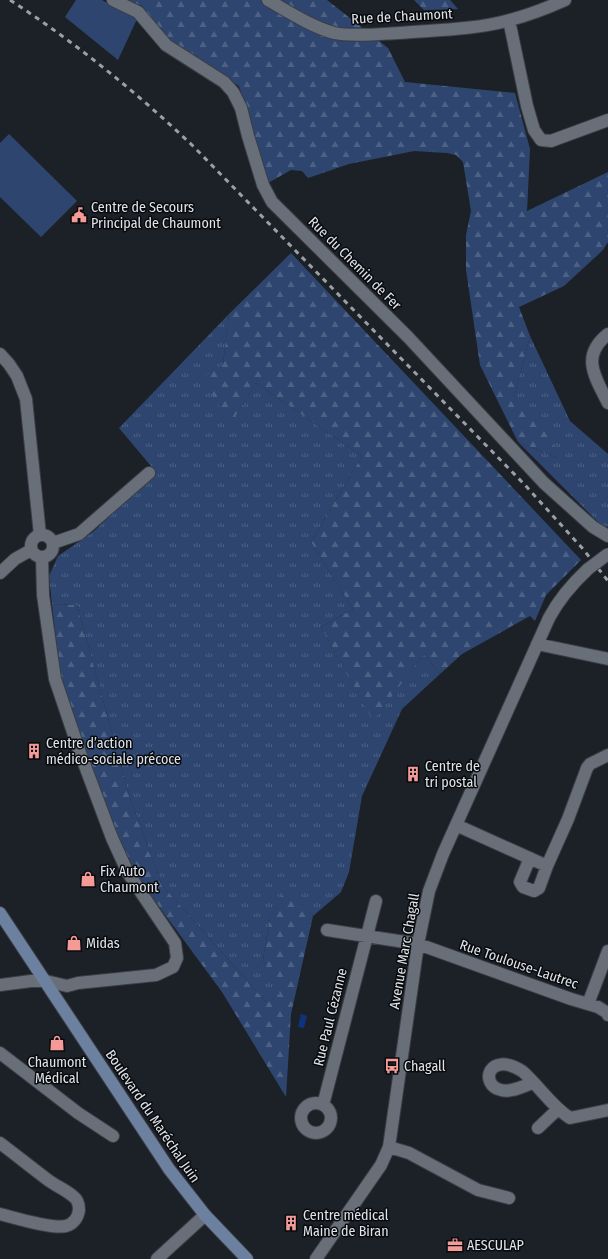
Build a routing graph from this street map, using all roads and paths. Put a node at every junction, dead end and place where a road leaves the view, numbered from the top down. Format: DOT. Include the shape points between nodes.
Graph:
graph roads {
  1 [pos="113,0"];
  2 [pos="268,0"];
  3 [pos="565,0"];
  4 [pos="509,20"];
  5 [pos="608,120"];
  6 [pos="608,334"];
  7 [pos="0,354"];
  8 [pos="608,403"];
  9 [pos="149,473"];
  10 [pos="40,535"];
  11 [pos="608,536"];
  12 [pos="53,543"];
  13 [pos="31,550"];
  14 [pos="608,554"];
  15 [pos="42,557"];
  16 [pos="0,572"];
  17 [pos="537,644"];
  18 [pos="608,659"];
  19 [pos="608,755"];
  20 [pos="456,825"];
  21 [pos="530,858"];
  22 [pos="548,866"];
  23 [pos="376,901"];
  24 [pos="0,913"];
  25 [pos="327,930"];
  26 [pos="366,936"];
  27 [pos="418,944"];
  28 [pos="608,951"];
  29 [pos="46,981"];
  30 [pos="0,985"];
  31 [pos="598,1005"];
  32 [pos="608,1015"];
  33 [pos="0,1053"];
  34 [pos="533,1083"];
  35 [pos="323,1104"];
  36 [pos="558,1109"];
  37 [pos="608,1110"];
  38 [pos="538,1128"];
  39 [pos="113,1136"];
  40 [pos="0,1142"];
  41 [pos="389,1147"];
  42 [pos="509,1198"];
  43 [pos="0,1214"];
  44 [pos="205,1215"];
  45 [pos="157,1259"];
  46 [pos="247,1259"];
  47 [pos="316,1259"];
  1 -- 11 [label="street, Rue du Chemin de Fer" via="138,12 166,44 224,82 233,92 241,108 263,185 272,202 408,336 544,483 593,527"];
  2 -- 4 [label="street, Rue de Chaumont" via="300,18 339,34 416,32"];
  3 -- 4 [label="street, Rue de Chaumont" via="544,10"];
  4 -- 5 [label="street" via="527,106 534,130 541,140 551,141"];
  6 -- 8 [label="street" via="596,346 591,363"];
  7 -- 10 [label="street" via="17,376 26,398"];
  9 -- 12 [label="street" via="79,534"];
  10 -- 12 [label="street" via="48,537"];
  10 -- 13 [label="street" via="32,541"];
  12 -- 15 [label="street" via="50,553"];
  13 -- 15 [label="street"];
  13 -- 16 [label="street"];
  14 -- 17 [label="street, Avenue Marc Chagall, bridge" via="560,598"];
  15 -- 29 [label="street" via="43,595 55,679 112,838 128,873 174,943 177,958 173,967 156,975 78,982 67,986"];
  17 -- 18 [label="street"];
  17 -- 20 [label="street, Avenue Marc Chagall"];
  19 -- 22 [label="street" via="587,768"];
  20 -- 21 [label="street"];
  20 -- 27 [label="street, Avenue Marc Chagall" via="430,891"];
  21 -- 22 [label="street"];
  21 -- 22 [label="street" via="520,882 523,887 534,891 539,888"];
  23 -- 26 [label="street, Rue Paul Cézanne"];
  24 -- 29 [label="street, Boulevard du Maréchal Juin"];
  25 -- 26 [label="street, Rue Toulouse-Lautrec"];
  26 -- 27 [label="street, Rue Toulouse-Lautrec"];
  26 -- 35 [label="street, Rue Paul Cézanne"];
  27 -- 31 [label="street, Rue Toulouse-Lautrec"];
  27 -- 41 [label="street, Avenue Marc Chagall"];
  28 -- 31 [label="street"];
  29 -- 30 [label="street"];
  29 -- 44 [label="street, Boulevard du Maréchal Juin" via="169,1169"];
  31 -- 32 [label="street, Rue Toulouse-Lautrec"];
  33 -- 39 [label="street" via="78,1113"];
  34 -- 36 [label="street"];
  36 -- 37 [label="street" via="570,1118"];
  36 -- 38 [label="street"];
  40 -- 43 [label="street" via="48,1180 75,1197 79,1210 74,1222 61,1226"];
  41 -- 42 [label="street" via="409,1153 478,1190"];
  41 -- 47 [label="street, Avenue Marc Chagall" via="381,1165"];
  44 -- 45 [label="street"];
  44 -- 46 [label="street, Boulevard du Maréchal Juin"];
}
